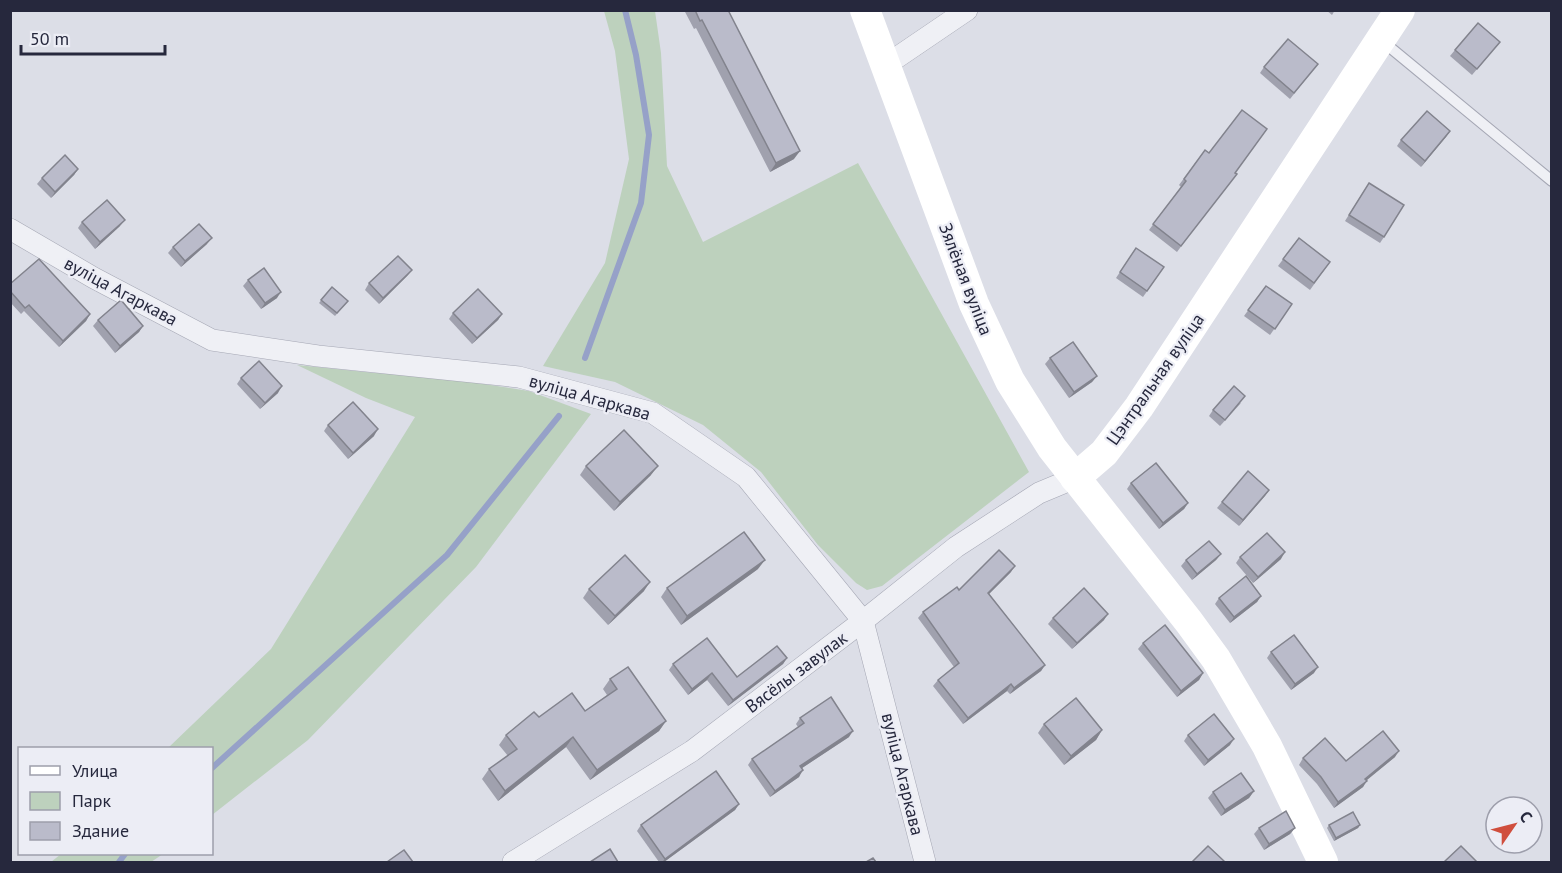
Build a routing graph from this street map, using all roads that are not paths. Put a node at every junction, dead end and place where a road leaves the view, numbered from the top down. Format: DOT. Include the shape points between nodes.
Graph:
graph roads {
  1 [pos="865,10"];
  2 [pos="967,10"];
  3 [pos="1400,10"];
  4 [pos="1381,40"];
  5 [pos="886,65"];
  6 [pos="1551,181"];
  7 [pos="10,229"];
  8 [pos="1075,478"];
  9 [pos="863,621"];
  10 [pos="513,862"];
  11 [pos="925,862"];
  12 [pos="1323,862"];
  1 -- 5 [label="street, Зялёная вуліца"];
  2 -- 5 [label="street"];
  3 -- 4 [label="street, Цэнтральная вуліца"];
  4 -- 6 [label="lane"];
  4 -- 8 [label="street, Цэнтральная вуліца" via="1139,407 1104,453"];
  5 -- 8 [label="street, Зялёная вуліца" via="991,343 1030,415"];
  7 -- 9 [label="street, вуліца Агаркава" via="212,340 318,356 519,377 654,413 746,477"];
  8 -- 9 [label="street, Вясёлы завулак" via="1039,493 956,547"];
  8 -- 12 [label="street" via="1216,659 1267,746"];
  9 -- 10 [label="street, Вясёлы завулак" via="692,750"];
  9 -- 11 [label="street, вуліца Агаркава"];
}
